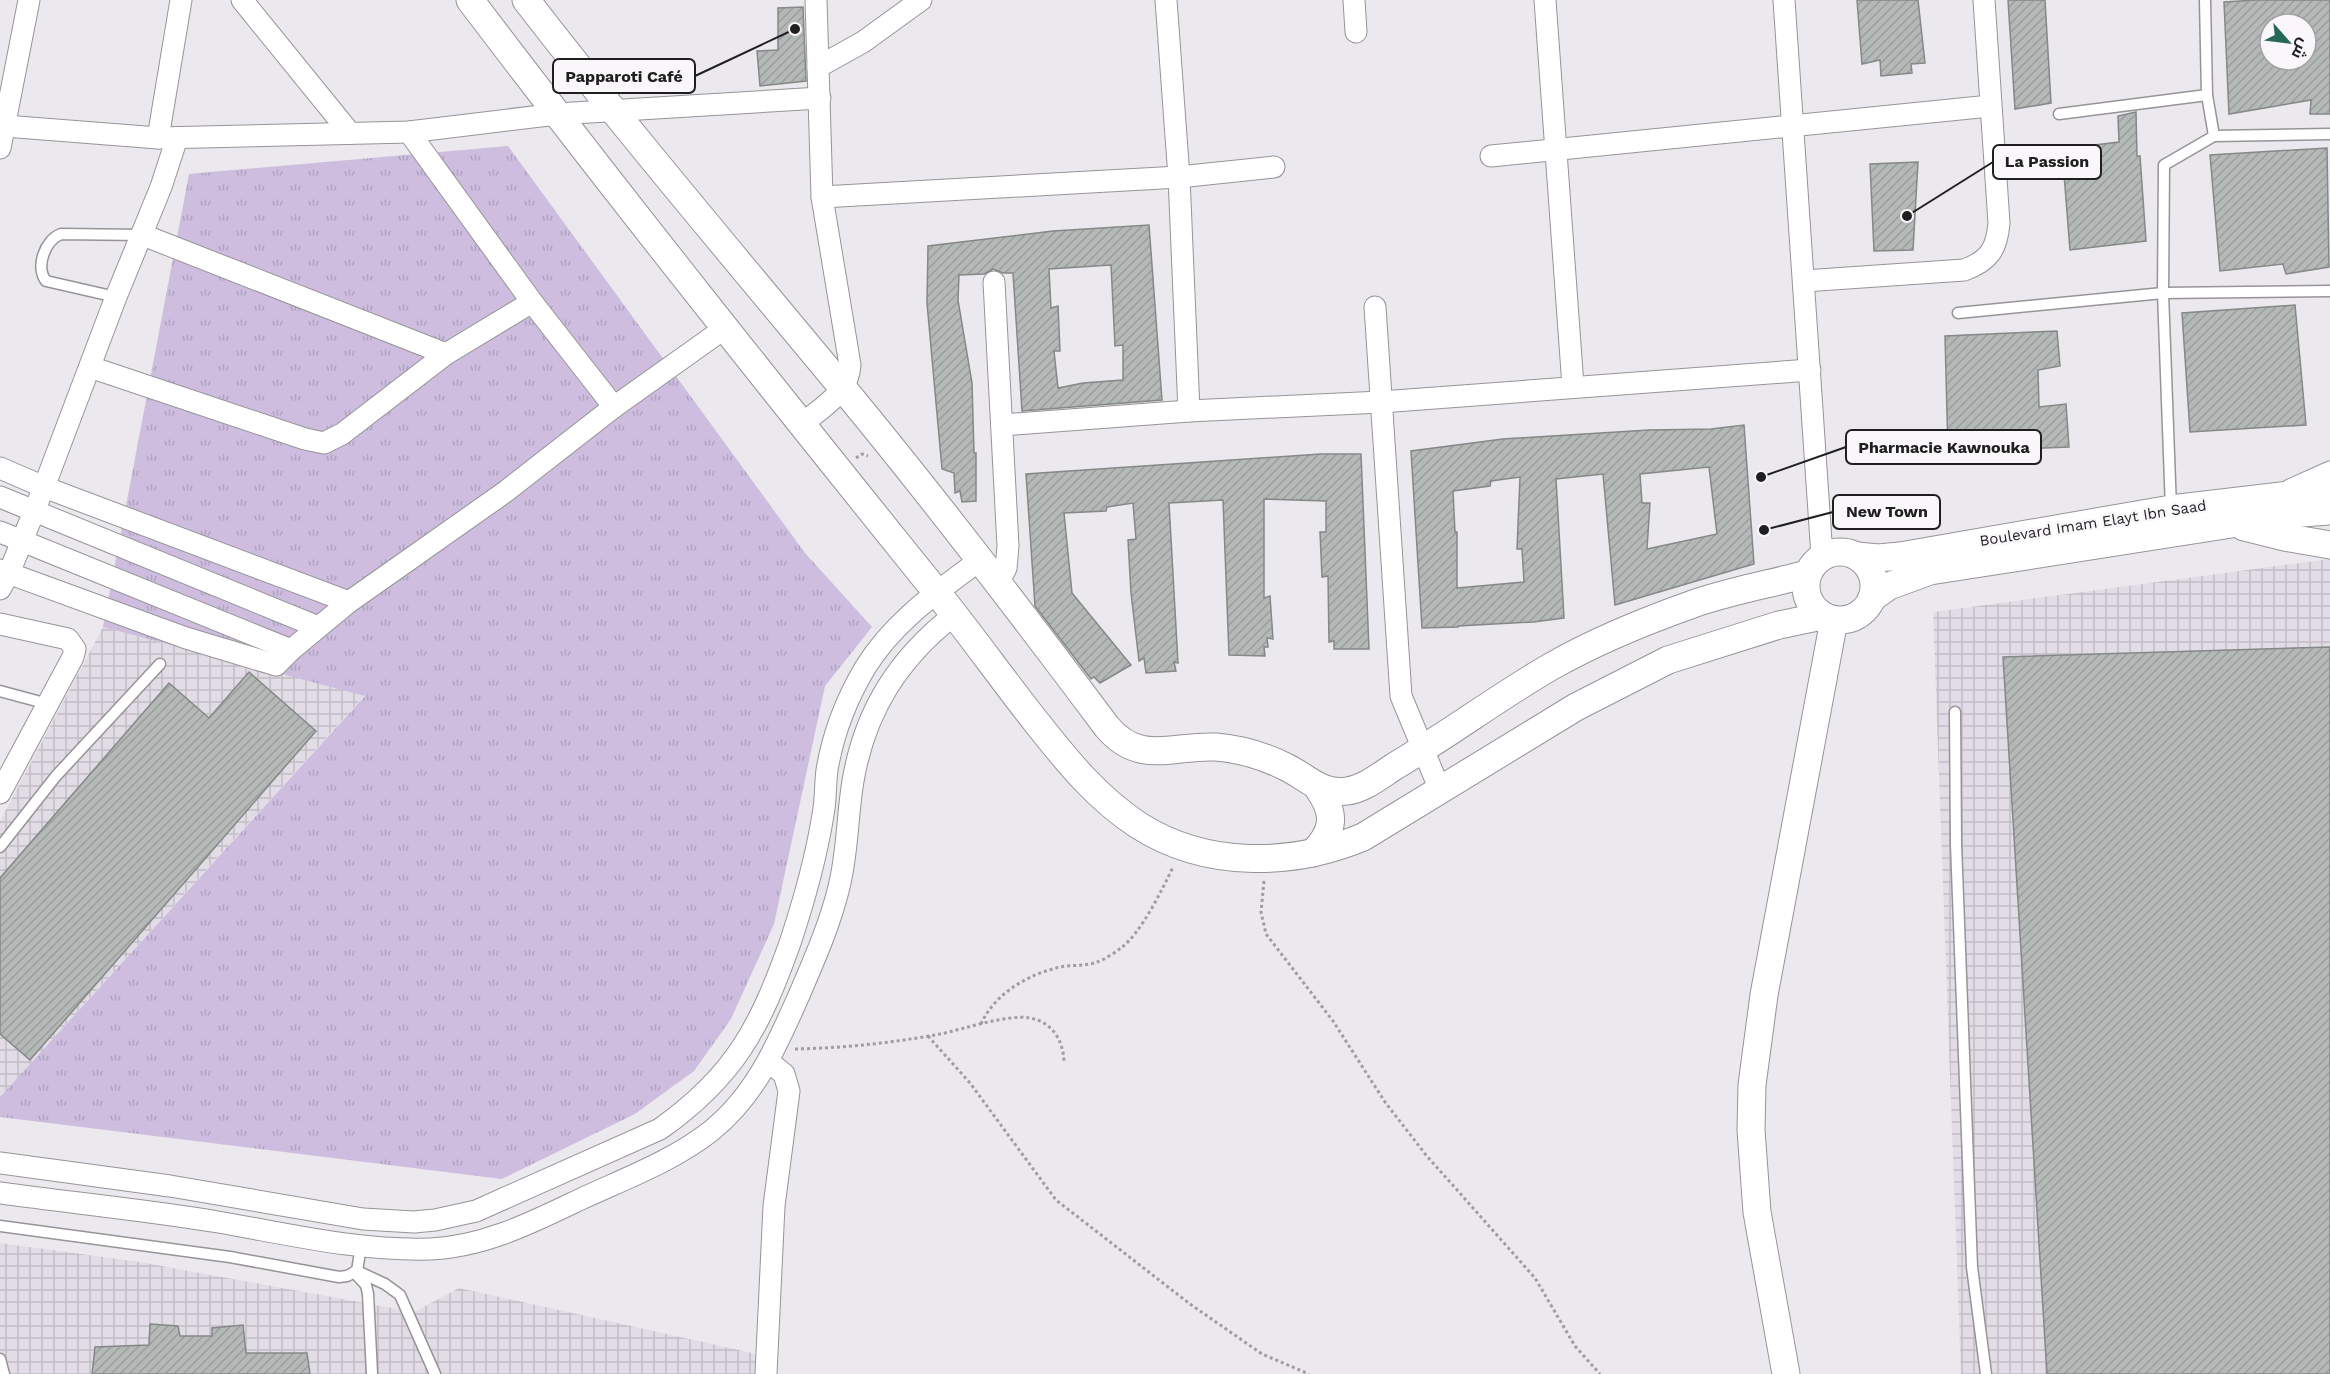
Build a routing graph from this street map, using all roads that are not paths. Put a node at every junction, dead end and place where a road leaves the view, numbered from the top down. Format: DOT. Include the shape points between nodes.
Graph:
graph roads {
  1 [pos="29,0"];
  2 [pos="180,0"];
  3 [pos="242,0"];
  4 [pos="470,0"];
  5 [pos="526,0"];
  6 [pos="816,0"];
  7 [pos="921,0"];
  8 [pos="1166,0"];
  9 [pos="1354,0"];
  10 [pos="1545,0"];
  11 [pos="1784,0"];
  12 [pos="1984,0"];
  13 [pos="2205,0"];
  14 [pos="1356,32"];
  15 [pos="818,67"];
  16 [pos="2208,94"];
  17 [pos="819,98"];
  18 [pos="1990,106"];
  19 [pos="612,111"];
  20 [pos="557,114"];
  21 [pos="2059,114"];
  22 [pos="5,126"];
  23 [pos="1793,126"];
  24 [pos="409,132"];
  25 [pos="350,133"];
  26 [pos="2330,134"];
  27 [pos="2214,136"];
  28 [pos="168,138"];
  29 [pos="0,148"];
  30 [pos="1555,150"];
  31 [pos="1491,156"];
  32 [pos="1274,167"];
  33 [pos="1179,177"];
  34 [pos="822,197"];
  35 [pos="142,235"];
  36 [pos="1804,281"];
  37 [pos="994,282"];
  38 [pos="2330,291"];
  39 [pos="2163,293"];
  40 [pos="116,297"];
  41 [pos="532,302"];
  42 [pos="1375,307"];
  43 [pos="1958,313"];
  44 [pos="725,328"];
  45 [pos="446,354"];
  46 [pos="90,367"];
  47 [pos="1810,370"];
  48 [pos="1573,386"];
  49 [pos="844,389"];
  50 [pos="1381,402"];
  51 [pos="614,407"];
  52 [pos="1189,411"];
  53 [pos="801,425"];
  54 [pos="1002,425"];
  55 [pos="0,468"];
  56 [pos="2330,472"];
  57 [pos="44,488"];
  58 [pos="2330,490"];
  59 [pos="2282,495"];
  60 [pos="0,497"];
  61 [pos="2171,509"];
  62 [pos="2330,511"];
  63 [pos="33,512"];
  64 [pos="2234,525"];
  65 [pos="0,532"];
  66 [pos="22,541"];
  67 [pos="2330,545"];
  68 [pos="1857,556"];
  69 [pos="980,560"];
  70 [pos="1815,565"];
  71 [pos="3,577"];
  72 [pos="998,583"];
  73 [pos="937,592"];
  74 [pos="1872,598"];
  75 [pos="348,602"];
  76 [pos="954,615"];
  77 [pos="1828,618"];
  78 [pos="0,624"];
  79 [pos="318,627"];
  80 [pos="291,650"];
  81 [pos="160,664"];
  82 [pos="0,691"];
  83 [pos="48,704"];
  84 [pos="1955,712"];
  85 [pos="1422,750"];
  86 [pos="2,782"];
  87 [pos="1318,788"];
  88 [pos="1440,790"];
  89 [pos="0,847"];
  90 [pos="1313,853"];
  91 [pos="772,1056"];
  92 [pos="0,1163"];
  93 [pos="0,1193"];
  94 [pos="363,1219"];
  95 [pos="0,1226"];
  96 [pos="361,1246"];
  97 [pos="355,1271"];
  98 [pos="0,1359"];
  99 [pos="4,1374"];
  100 [pos="372,1374"];
  101 [pos="435,1374"];
  102 [pos="766,1374"];
  103 [pos="1786,1374"];
  104 [pos="1986,1374"];
  1 -- 22 [label="street"];
  2 -- 28 [label="street"];
  3 -- 25 [label="street"];
  4 -- 20 [label="street"];
  5 -- 19 [label="street"];
  6 -- 15 [label="street"];
  7 -- 15 [label="street" via="863,42"];
  8 -- 33 [label="street"];
  9 -- 14 [label="street"];
  10 -- 30 [label="street"];
  11 -- 23 [label="street"];
  12 -- 18 [label="street"];
  13 -- 16 [label="lane"];
  15 -- 17 [label="street"];
  16 -- 21 [label="lane"];
  16 -- 27 [label="lane"];
  17 -- 19 [label="street"];
  17 -- 34 [label="street"];
  18 -- 23 [label="street"];
  18 -- 36 [label="street" via="1999,223 1998,240 1985,260 1964,270"];
  19 -- 20 [label="street"];
  19 -- 49 [label="street"];
  20 -- 24 [label="street"];
  20 -- 44 [label="street"];
  22 -- 28 [label="street"];
  22 -- 29 [label="street"];
  23 -- 30 [label="street"];
  23 -- 36 [label="street"];
  24 -- 25 [label="street"];
  24 -- 41 [label="street"];
  25 -- 28 [label="street"];
  26 -- 27 [label="lane"];
  27 -- 39 [label="lane" via="2164,165"];
  28 -- 35 [label="street"];
  30 -- 31 [label="street"];
  30 -- 48 [label="street"];
  32 -- 33 [label="street"];
  33 -- 34 [label="street"];
  33 -- 52 [label="street"];
  34 -- 49 [label="street" via="849,349 850,376"];
  35 -- 40 [label="street"];
  35 -- 40 [label="lane" via="61,234 47,245 42,272 46,281"];
  35 -- 45 [label="street"];
  36 -- 47 [label="street"];
  37 -- 54 [label="street"];
  38 -- 39 [label="lane"];
  39 -- 43 [label="lane"];
  39 -- 61 [label="lane"];
  40 -- 46 [label="street"];
  41 -- 45 [label="street"];
  41 -- 51 [label="street"];
  42 -- 50 [label="street"];
  44 -- 51 [label="street"];
  44 -- 53 [label="street"];
  45 -- 46 [label="street" via="342,434 324,443"];
  46 -- 57 [label="street"];
  47 -- 48 [label="street"];
  47 -- 70 [label="street"];
  48 -- 50 [label="street"];
  49 -- 53 [label="street"];
  49 -- 69 [label="street"];
  50 -- 52 [label="street"];
  50 -- 85 [label="street" via="1398,676 1401,696"];
  51 -- 75 [label="street" via="505,492"];
  52 -- 54 [label="street"];
  53 -- 73 [label="street"];
  54 -- 72 [label="street" via="1008,546"];
  55 -- 57 [label="street"];
  56 -- 59 [label="street"];
  57 -- 63 [label="street"];
  57 -- 75 [label="street"];
  58 -- 59 [label="street, Boulevard Imam Elayt Ibn Saad"];
  59 -- 61 [label="street, Boulevard Imam Elayt Ibn Saad"];
  60 -- 63 [label="street"];
  61 -- 68 [label="street, Boulevard Imam Elayt Ibn Saad" via="1900,556"];
  62 -- 64 [label="street, Boulevard Imam Elayt Ibn Saad"];
  63 -- 66 [label="street"];
  63 -- 79 [label="street"];
  64 -- 67 [label="street"];
  64 -- 74 [label="street, Boulevard Imam Elayt Ibn Saad" via="1930,571 1889,586"];
  65 -- 66 [label="street"];
  66 -- 71 [label="street"];
  66 -- 80 [label="street"];
  68 -- 70 [label="street" via="1833,552"];
  68 -- 74 [label="street" via="1872,574"];
  69 -- 72 [label="street"];
  69 -- 73 [label="street"];
  70 -- 77 [label="street" via="1805,586 1807,598 1813,608"];
  70 -- 85 [label="street" via="1695,603 1629,629 1552,666"];
  71 -- 80 [label="street" via="263,662 276,665"];
  72 -- 87 [label="street" via="1117,739 1143,751 1217,747 1253,754 1287,767"];
  73 -- 76 [label="street"];
  73 -- 94 [label="street" via="891,631 865,668 843,713 827,771 824,813 814,860 776,984 747,1042 713,1085 660,1129 476,1211 414,1222"];
  74 -- 77 [label="street" via="1857,616 1846,620"];
  75 -- 79 [label="street"];
  76 -- 90 [label="street" via="1073,769 1140,826 1182,846 1214,855 1266,859"];
  76 -- 91 [label="street" via="908,656 873,715 856,762 845,857 831,914"];
  77 -- 88 [label="street" via="1779,625 1668,660 1576,707"];
  77 -- 103 [label="street" via="1752,1085 1751,1130 1758,1212"];
  78 -- 83 [label="street" via="68,639 74,644 75,653"];
  79 -- 80 [label="street"];
  81 -- 89 [label="lane" via="56,776"];
  82 -- 83 [label="lane"];
  83 -- 86 [label="street"];
  84 -- 104 [label="lane" via="1956,844 1972,1267"];
  85 -- 87 [label="street" via="1349,791"];
  85 -- 88 [label="street"];
  87 -- 90 [label="street" via="1329,803 1331,822 1326,840"];
  88 -- 90 [label="street" via="1363,837"];
  91 -- 96 [label="street" via="741,1103 691,1146 538,1219 492,1238 447,1247"];
  91 -- 102 [label="street" via="789,1091 774,1206"];
  92 -- 94 [label="street" via="170,1186"];
  93 -- 96 [label="street" via="132,1209"];
  94 -- 96 [label="street"];
  95 -- 97 [label="lane" via="230,1257 339,1277"];
  96 -- 97 [label="lane"];
  97 -- 100 [label="lane" via="368,1294"];
  97 -- 101 [label="lane" via="400,1295"];
  98 -- 99 [label="lane"];
}
